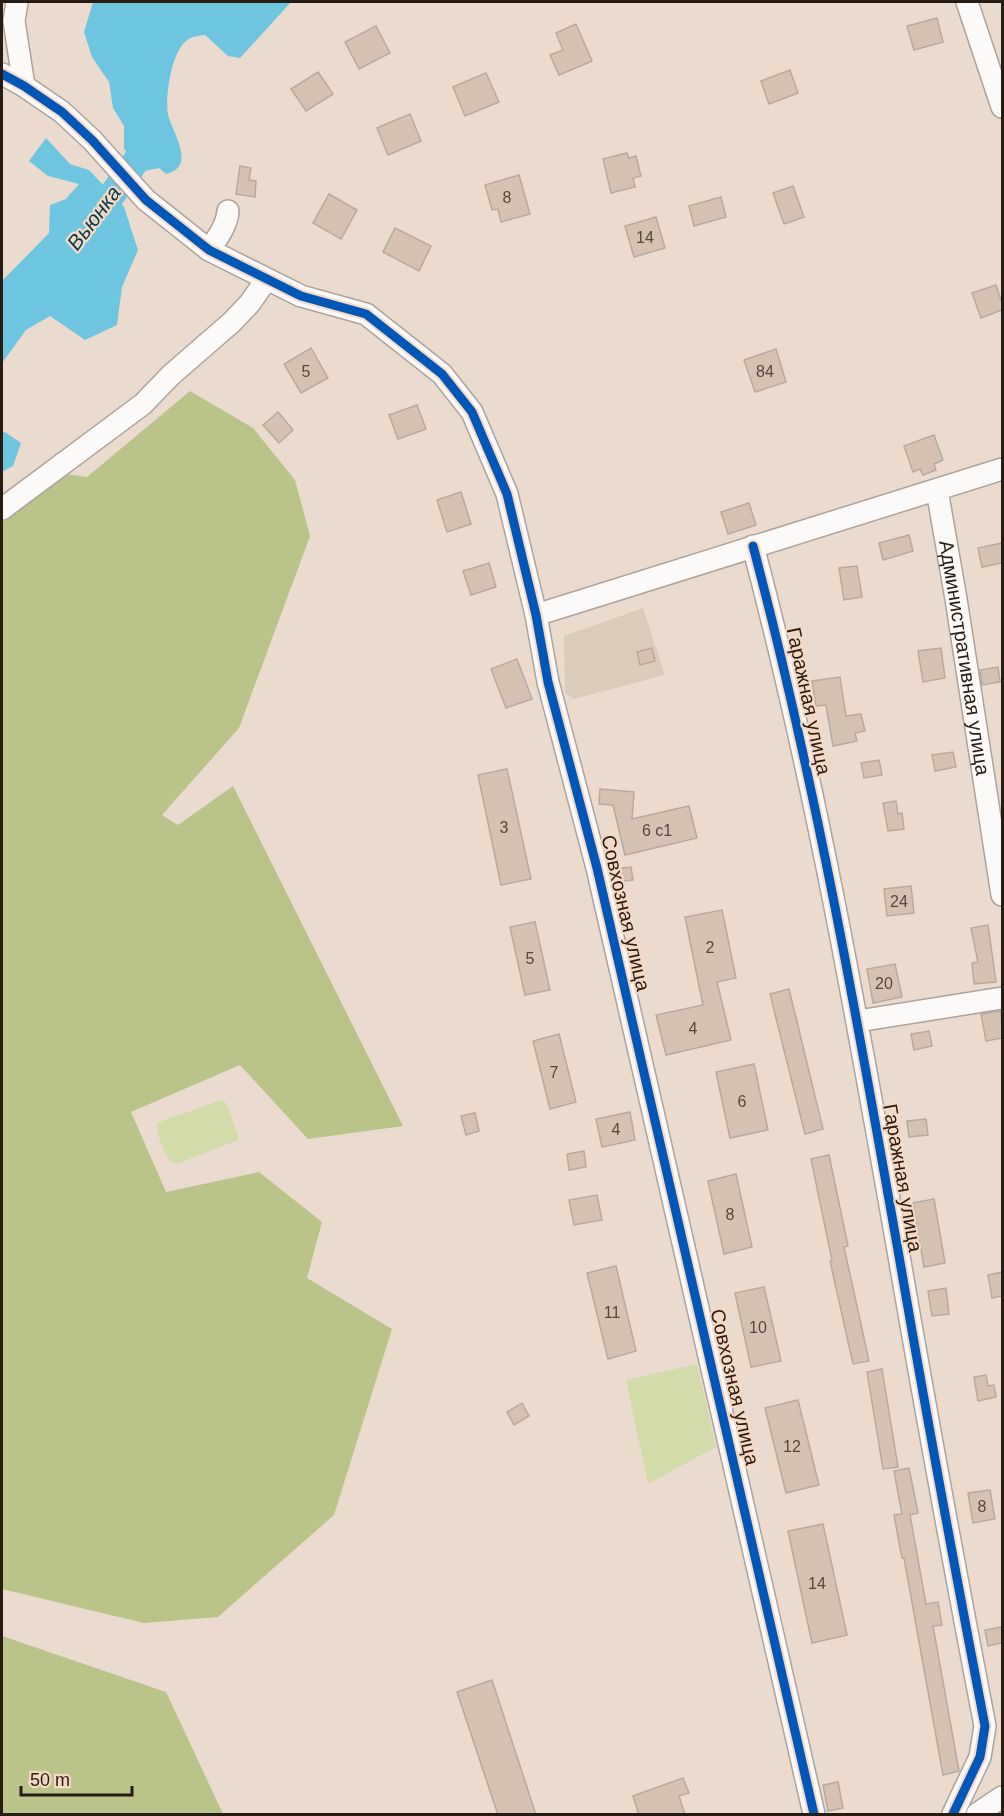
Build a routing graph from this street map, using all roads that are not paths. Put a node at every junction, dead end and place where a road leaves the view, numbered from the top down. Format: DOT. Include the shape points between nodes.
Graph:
graph roads {
  1 [pos="17,2"];
  2 [pos="968,2"];
  3 [pos="2,74"];
  4 [pos="24,86"];
  5 [pos="1002,107"];
  6 [pos="228,211"];
  7 [pos="209,250"];
  8 [pos="266,280"];
  9 [pos="1002,470"];
  10 [pos="937,490"];
  11 [pos="2,509"];
  12 [pos="753,546"];
  13 [pos="536,615"];
  14 [pos="1002,895"];
  15 [pos="1002,998"];
  16 [pos="858,1021"];
  17 [pos="1002,1797"];
  18 [pos="814,1815"];
  19 [pos="953,1815"];
  20 [pos="977,1815"];
  1 -- 4 [label="street" via="14,21"];
  2 -- 5 [label="street"];
  3 -- 4 [label="street, Совхозная улица"];
  4 -- 7 [label="street, Совхозная улица" via="62,112 146,200"];
  6 -- 7 [label="street" via="222,231"];
  7 -- 8 [label="street, Совхозная улица"];
  8 -- 11 [label="street" via="232,322 142,404"];
  8 -- 13 [label="street, Совхозная улица" via="301,296 366,314 442,374 472,412 507,494"];
  9 -- 10 [label="street"];
  10 -- 12 [label="street"];
  10 -- 14 [label="street, Административная улица"];
  12 -- 13 [label="street"];
  12 -- 16 [label="street, Гаражная улица" via="796,722"];
  13 -- 18 [label="street, Совхозная улица" via="548,682 600,880"];
  15 -- 16 [label="street"];
  16 -- 19 [label="street, Гаражная улица" via="945,1521 985,1726 980,1757"];
  17 -- 20 [label="street"];
}
